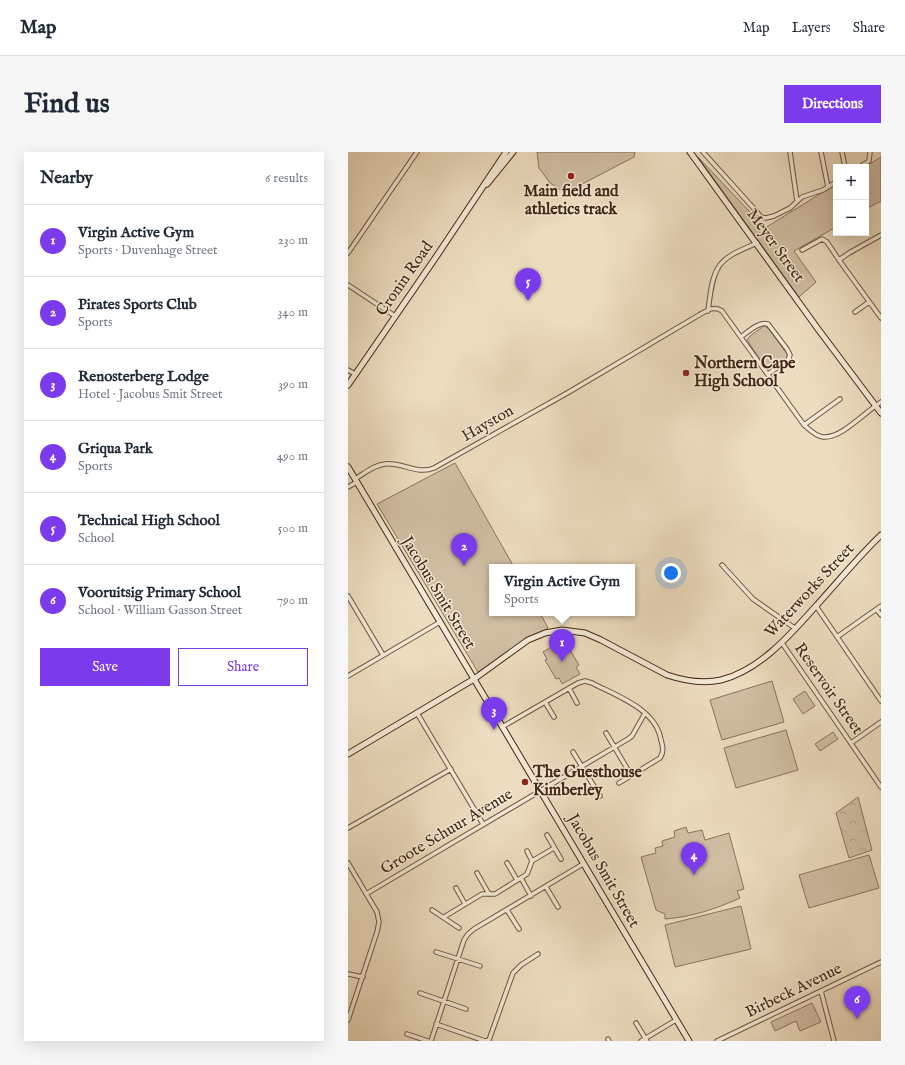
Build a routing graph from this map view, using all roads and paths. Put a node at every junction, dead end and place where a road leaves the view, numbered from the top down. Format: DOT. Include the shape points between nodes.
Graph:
graph roads {
  1 [pos="417,152"];
  2 [pos="506,152"];
  3 [pos="513,152"];
  4 [pos="690,152"];
  5 [pos="703,152"];
  6 [pos="790,152"];
  7 [pos="821,152"];
  8 [pos="842,152"];
  9 [pos="870,152"];
  10 [pos="844,164"];
  11 [pos="864,164"];
  12 [pos="833,184"];
  13 [pos="483,187"];
  14 [pos="828,187"];
  15 [pos="797,201"];
  16 [pos="881,235"];
  17 [pos="757,243"];
  18 [pos="802,250"];
  19 [pos="348,253"];
  20 [pos="839,260"];
  21 [pos="348,284"];
  22 [pos="869,302"];
  23 [pos="708,310"];
  24 [pos="855,312"];
  25 [pos="395,316"];
  26 [pos="881,318"];
  27 [pos="741,337"];
  28 [pos="348,370"];
  29 [pos="355,374"];
  30 [pos="768,374"];
  31 [pos="348,385"];
  32 [pos="840,399"];
  33 [pos="881,402"];
  34 [pos="874,406"];
  35 [pos="881,413"];
  36 [pos="881,418"];
  37 [pos="804,425"];
  38 [pos="348,467"];
  39 [pos="356,481"];
  40 [pos="348,487"];
  41 [pos="881,535"];
  42 [pos="722,565"];
  43 [pos="348,596"];
  44 [pos="816,606"];
  45 [pos="881,606"];
  46 [pos="877,610"];
  47 [pos="881,615"];
  48 [pos="440,622"];
  49 [pos="796,629"];
  50 [pos="837,637"];
  51 [pos="782,644"];
  52 [pos="383,655"];
  53 [pos="348,676"];
  54 [pos="474,679"];
  55 [pos="569,688"];
  56 [pos="881,701"];
  57 [pos="545,702"];
  58 [pos="577,703"];
  59 [pos="417,713"];
  60 [pos="645,713"];
  61 [pos="554,718"];
  62 [pos="881,722"];
  63 [pos="502,727"];
  64 [pos="606,734"];
  65 [pos="851,743"];
  66 [pos="614,747"];
  67 [pos="573,752"];
  68 [pos="348,754"];
  69 [pos="581,766"];
  70 [pos="451,769"];
  71 [pos="631,775"];
  72 [pos="619,783"];
  73 [pos="881,786"];
  74 [pos="540,790"];
  75 [pos="600,796"];
  76 [pos="483,824"];
  77 [pos="348,828"];
  78 [pos="547,835"];
  79 [pos="554,848"];
  80 [pos="527,852"];
  81 [pos="561,859"];
  82 [pos="532,861"];
  83 [pos="348,863"];
  84 [pos="507,864"];
  85 [pos="583,864"];
  86 [pos="477,873"];
  87 [pos="519,879"];
  88 [pos="546,887"];
  89 [pos="456,888"];
  90 [pos="366,894"];
  91 [pos="489,894"];
  92 [pos="531,896"];
  93 [pos="465,904"];
  94 [pos="558,906"];
  95 [pos="432,910"];
  96 [pos="507,910"];
  97 [pos="444,917"];
  98 [pos="459,928"];
  99 [pos="519,929"];
  100 [pos="436,952"];
  101 [pos="538,954"];
  102 [pos="458,959"];
  103 [pos="881,962"];
  104 [pos="480,966"];
  105 [pos="348,974"];
  106 [pos="363,977"];
  107 [pos="821,991"];
  108 [pos="420,993"];
  109 [pos="444,1000"];
  110 [pos="466,1009"];
  111 [pos="348,1020"];
  112 [pos="676,1020"];
  113 [pos="636,1023"];
  114 [pos="436,1024"];
  115 [pos="407,1034"];
  116 [pos="646,1040"];
  117 [pos="429,1041"];
  118 [pos="641,1041"];
  119 [pos="689,1041"];
  120 [pos="717,1041"];
  121 [pos="834,1041"];
  1 -- 19 [label="street"];
  2 -- 13 [label="street, Cronin Road"];
  3 -- 13 [label="street, Cronin Road"];
  4 -- 17 [label="street, Meyer Street"];
  5 -- 15 [label="street" via="761,217 774,216 790,208"];
  6 -- 15 [label="street"];
  7 -- 14 [label="street"];
  8 -- 10 [label="street"];
  9 -- 11 [label="street" via="869,161"];
  12 -- 14 [label="street"];
  13 -- 25 [label="street, Cronin Road"];
  14 -- 15 [label="street"];
  16 -- 20 [label="street"];
  17 -- 23 [label="street" via="731,256 718,268"];
  17 -- 34 [label="street, Meyer Street"];
  18 -- 20 [label="street" via="822,239"];
  20 -- 22 [label="street"];
  21 -- 25 [label="street"];
  22 -- 24 [label="street"];
  22 -- 26 [label="street"];
  23 -- 27 [label="street" via="720,310"];
  23 -- 39 [label="street, Hayston" via="434,468 417,470 384,464 372,468"];
  25 -- 29 [label="street, Cronin Road"];
  27 -- 30 [label="street"];
  27 -- 30 [label="street" via="764,323 768,324 778,337 790,358"];
  28 -- 29 [label="street"];
  29 -- 31 [label="street, Cronin Road"];
  30 -- 37 [label="street"];
  32 -- 37 [label="street"];
  33 -- 34 [label="street"];
  34 -- 35 [label="street, Meyer Street"];
  34 -- 36 [label="street, Meyer Street"];
  34 -- 37 [label="street" via="843,431 832,436 816,435"];
  38 -- 39 [label="street, Jacobus Smit Street"];
  39 -- 40 [label="street, Hayston"];
  39 -- 48 [label="street, Jacobus Smit Street"];
  41 -- 44 [label="street, Waterworks Street"];
  42 -- 49 [label="street" via="753,599"];
  43 -- 52 [label="street"];
  44 -- 49 [label="street, Waterworks Street"];
  44 -- 50 [label="street"];
  45 -- 46 [label="street"];
  46 -- 47 [label="street"];
  46 -- 50 [label="street"];
  48 -- 52 [label="street"];
  48 -- 54 [label="street, Jacobus Smit Street"];
  49 -- 51 [label="street, Waterworks Street"];
  50 -- 56 [label="street"];
  51 -- 54 [label="street, Waterworks Street" via="739,673 720,680 694,682 667,675 593,636 570,630 556,631 528,640"];
  51 -- 65 [label="street, Reservoir Street"];
  52 -- 53 [label="street"];
  54 -- 59 [label="street, Waterworks Street"];
  54 -- 63 [label="street, Jacobus Smit Street"];
  55 -- 57 [label="street"];
  55 -- 58 [label="street"];
  55 -- 60 [label="street" via="578,683 588,682 640,708"];
  57 -- 61 [label="street"];
  57 -- 63 [label="street"];
  59 -- 68 [label="street, Waterworks Street"];
  59 -- 70 [label="street"];
  60 -- 66 [label="street, Groote Schuur Avenue" via="632,736"];
  60 -- 71 [label="street" via="658,729 663,753 660,758"];
  62 -- 65 [label="street"];
  63 -- 74 [label="street, Jacobus Smit Street"];
  64 -- 66 [label="street"];
  65 -- 73 [label="street, Reservoir Street"];
  66 -- 69 [label="street, Groote Schuur Avenue"];
  66 -- 71 [label="street"];
  67 -- 69 [label="street"];
  69 -- 74 [label="street, Groote Schuur Avenue"];
  69 -- 75 [label="street"];
  70 -- 76 [label="street"];
  70 -- 77 [label="street"];
  71 -- 72 [label="street"];
  74 -- 76 [label="street, Groote Schuur Avenue"];
  74 -- 85 [label="street, Jacobus Smit Street"];
  76 -- 90 [label="street, Groote Schuur Avenue"];
  78 -- 79 [label="street"];
  79 -- 81 [label="street"];
  79 -- 82 [label="street"];
  80 -- 82 [label="street"];
  82 -- 87 [label="street" via="527,874"];
  83 -- 90 [label="street"];
  84 -- 87 [label="street"];
  85 -- 88 [label="street"];
  85 -- 112 [label="street, Jacobus Smit Street"];
  86 -- 91 [label="street"];
  87 -- 91 [label="street" via="495,894"];
  87 -- 92 [label="street"];
  88 -- 92 [label="street"];
  88 -- 94 [label="street"];
  89 -- 93 [label="street"];
  90 -- 106 [label="street" via="377,912 379,922"];
  91 -- 93 [label="street" via="482,894"];
  92 -- 96 [label="street"];
  93 -- 97 [label="street"];
  95 -- 97 [label="street"];
  96 -- 99 [label="street"];
  96 -- 102 [label="street" via="468,934"];
  97 -- 98 [label="street"];
  100 -- 102 [label="street"];
  101 -- 114 [label="street" via="513,973 488,1040"];
  102 -- 104 [label="street"];
  102 -- 109 [label="street"];
  103 -- 107 [label="street, Birbeck Avenue"];
  105 -- 106 [label="street"];
  106 -- 111 [label="street"];
  107 -- 120 [label="street, Birbeck Avenue"];
  107 -- 121 [label="street"];
  108 -- 109 [label="street"];
  109 -- 110 [label="street"];
  109 -- 114 [label="street"];
  112 -- 116 [label="street"];
  112 -- 119 [label="street, Jacobus Smit Street"];
  113 -- 116 [label="street"];
  114 -- 117 [label="street"];
  115 -- 117 [label="street"];
  116 -- 118 [label="street"];
}
